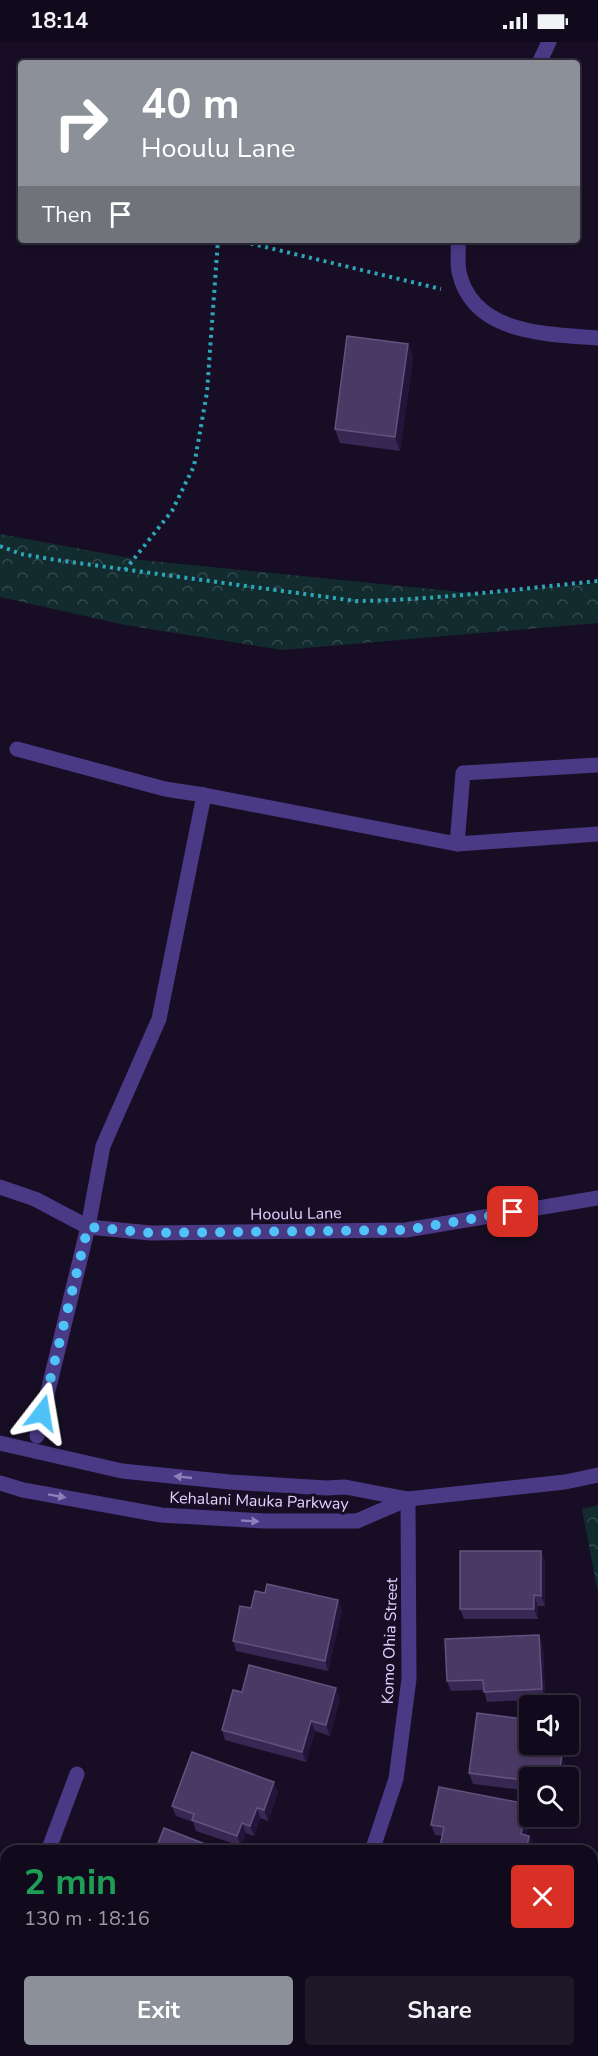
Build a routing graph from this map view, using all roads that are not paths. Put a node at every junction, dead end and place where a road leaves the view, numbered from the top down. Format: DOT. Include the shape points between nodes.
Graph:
graph roads {
  1 [pos="549,42"];
  2 [pos="540,60"];
  3 [pos="458,243"];
  4 [pos="598,338"];
  5 [pos="17,749"];
  6 [pos="598,765"];
  7 [pos="204,795"];
  8 [pos="598,834"];
  9 [pos="457,844"];
  10 [pos="0,1187"];
  11 [pos="598,1198"];
  12 [pos="88,1227"];
  13 [pos="37,1436"];
  14 [pos="0,1443"];
  15 [pos="598,1475"];
  16 [pos="0,1483"];
  17 [pos="408,1499"];
  18 [pos="77,1774"];
  19 [pos="50,1845"];
  20 [pos="374,1845"];
  1 -- 2 [label="street"];
  3 -- 4 [label="street" via="459,272 468,295 490,318 521,330"];
  5 -- 7 [label="street" via="165,789"];
  6 -- 9 [label="street" via="463,772"];
  7 -- 9 [label="street"];
  7 -- 12 [label="street" via="159,1019 103,1146"];
  8 -- 9 [label="street"];
  10 -- 12 [label="street, Hooulu Lane" via="35,1199"];
  11 -- 12 [label="street, Hooulu Lane" via="406,1230 151,1233"];
  12 -- 13 [label="street"];
  17 -- 14 [label="street, Kehalani Mauka Parkway, one-way" via="345,1487 230,1482 122,1471"];
  15 -- 17 [label="street, Kehalani Mauka Parkway"];
  16 -- 17 [label="street, Kehalani Mauka Parkway, one-way" via="161,1515 265,1521 357,1521"];
  17 -- 20 [label="street, Komo Ohia Street" via="409,1678 396,1779"];
  18 -- 19 [label="street"];
}
